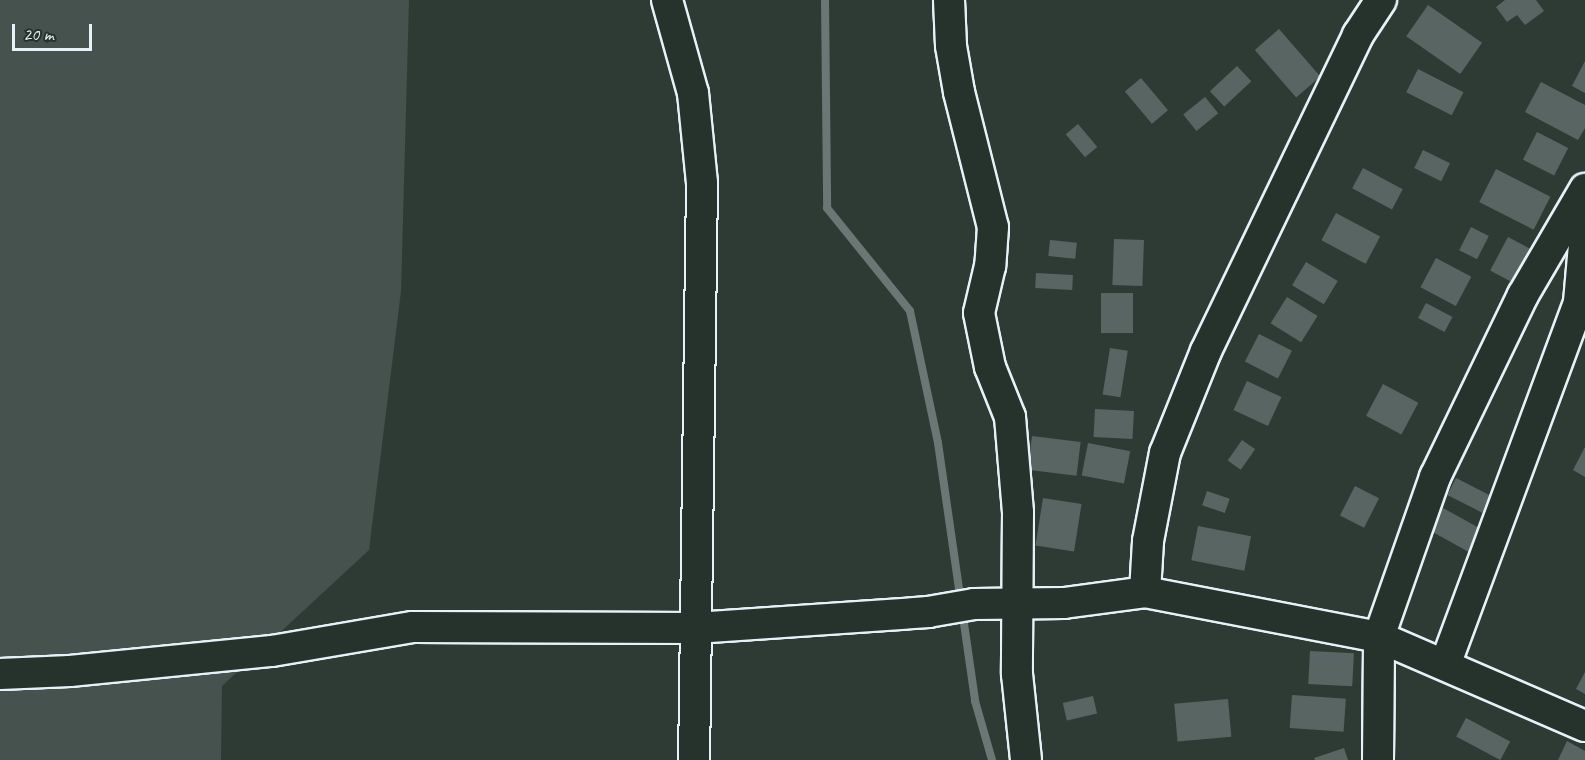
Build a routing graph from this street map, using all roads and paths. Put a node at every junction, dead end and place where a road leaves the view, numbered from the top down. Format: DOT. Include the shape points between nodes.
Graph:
graph roads {
  1 [pos="667,0"];
  2 [pos="949,0"];
  3 [pos="1381,0"];
  4 [pos="1585,189"];
  5 [pos="1585,233"];
  6 [pos="1145,592"];
  7 [pos="1016,605"];
  8 [pos="695,628"];
  9 [pos="1379,637"];
  10 [pos="1445,665"];
  11 [pos="0,674"];
  12 [pos="1585,726"];
  13 [pos="694,760"];
  14 [pos="1026,760"];
  15 [pos="1378,760"];
  1 -- 8 [label="street" via="693,93 702,183 701,455"];
  2 -- 7 [label="street" via="959,92 993,227 990,266 979,313 990,367 1010,417 1018,512"];
  3 -- 6 [label="street" via="1358,35 1206,351 1165,453 1148,541"];
  4 -- 9 [label="street" via="1523,296 1435,477"];
  5 -- 10 [label="street" via="1579,302"];
  6 -- 7 [label="street"];
  6 -- 9 [label="street"];
  7 -- 8 [label="street" via="974,603 928,612"];
  7 -- 14 [label="street" via="1017,674"];
  8 -- 11 [label="street" via="413,627 272,651"];
  8 -- 13 [label="street"];
  9 -- 10 [label="street"];
  9 -- 15 [label="street"];
  10 -- 12 [label="street"];
}
